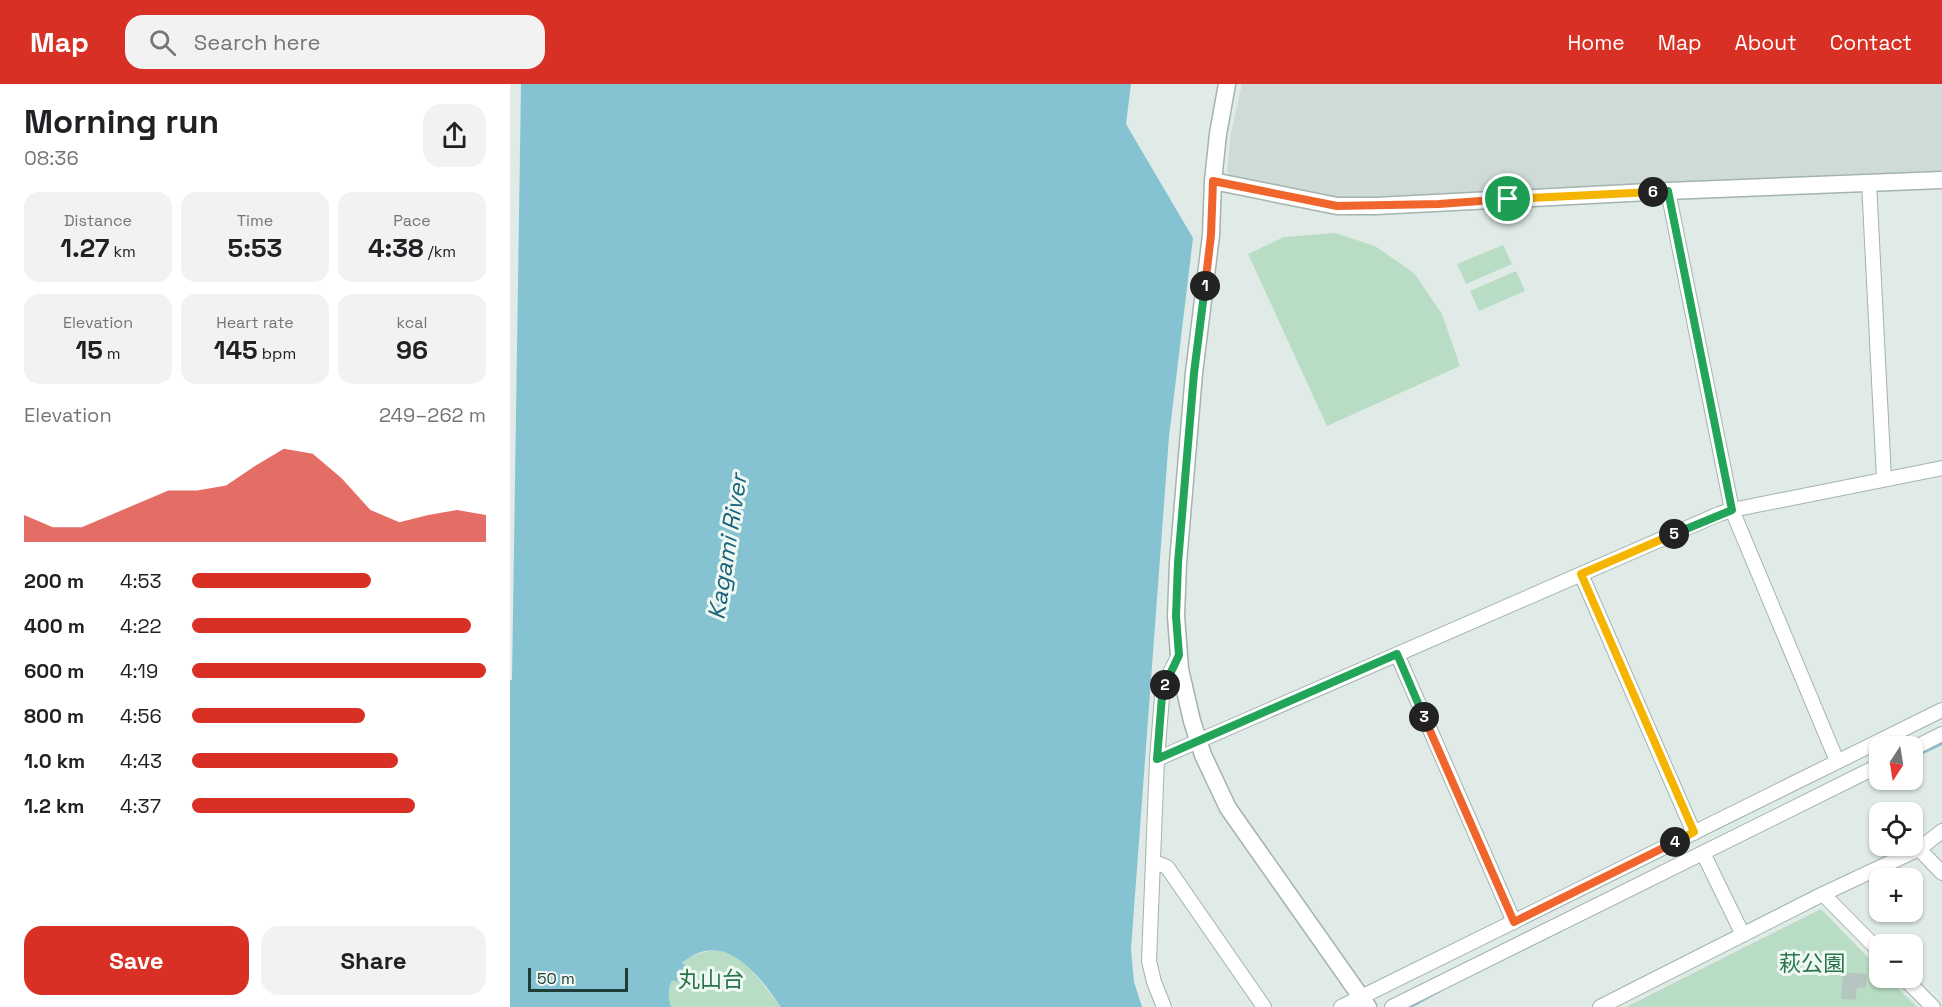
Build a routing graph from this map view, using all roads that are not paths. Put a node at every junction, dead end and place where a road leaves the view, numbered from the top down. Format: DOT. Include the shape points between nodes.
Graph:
graph roads {
  1 [pos="1227,84"];
  2 [pos="1942,180"];
  3 [pos="1213,181"];
  4 [pos="1869,182"];
  5 [pos="1668,191"];
  6 [pos="1942,468"];
  7 [pos="1884,479"];
  8 [pos="1732,510"];
  9 [pos="1581,574"];
  10 [pos="1397,654"];
  11 [pos="1179,655"];
  12 [pos="1942,710"];
  13 [pos="1942,734"];
  14 [pos="1198,741"];
  15 [pos="1923,744"];
  16 [pos="1157,759"];
  17 [pos="1837,761"];
  18 [pos="1869,770"];
  19 [pos="1942,831"];
  20 [pos="1694,832"];
  21 [pos="1923,846"];
  22 [pos="1703,853"];
  23 [pos="1923,853"];
  24 [pos="1904,856"];
  25 [pos="1154,862"];
  26 [pos="1942,873"];
  27 [pos="1823,894"];
  28 [pos="1514,922"];
  29 [pos="1743,935"];
  30 [pos="1869,941"];
  31 [pos="1914,988"];
  32 [pos="1364,1002"];
  33 [pos="1164,1007"];
  34 [pos="1264,1007"];
  35 [pos="1341,1007"];
  36 [pos="1392,1007"];
  37 [pos="1600,1007"];
  38 [pos="1933,1007"];
  1 -- 3 [label="street"];
  2 -- 4 [label="street"];
  3 -- 5 [label="street" via="1337,206"];
  3 -- 11 [label="street" via="1178,563"];
  4 -- 5 [label="street"];
  4 -- 7 [label="street"];
  5 -- 8 [label="street"];
  6 -- 7 [label="street"];
  7 -- 8 [label="street"];
  8 -- 9 [label="street"];
  8 -- 17 [label="street"];
  9 -- 10 [label="street"];
  9 -- 20 [label="street"];
  10 -- 14 [label="street"];
  10 -- 28 [label="street"];
  11 -- 14 [label="street"];
  11 -- 16 [label="street" via="1162,696"];
  12 -- 17 [label="street"];
  13 -- 15 [label="street"];
  14 -- 16 [label="street"];
  14 -- 32 [label="street" via="1228,808"];
  16 -- 25 [label="street"];
  17 -- 20 [label="street"];
  18 -- 22 [label="street"];
  19 -- 21 [label="street"];
  20 -- 28 [label="street"];
  22 -- 29 [label="street"];
  22 -- 36 [label="street"];
  23 -- 26 [label="street"];
  24 -- 27 [label="street"];
  25 -- 33 [label="street" via="1149,961"];
  25 -- 34 [label="street" via="1167,867"];
  27 -- 29 [label="street"];
  27 -- 30 [label="street"];
  28 -- 32 [label="street"];
  29 -- 37 [label="street"];
  31 -- 38 [label="street"];
  32 -- 35 [label="street"];
}
